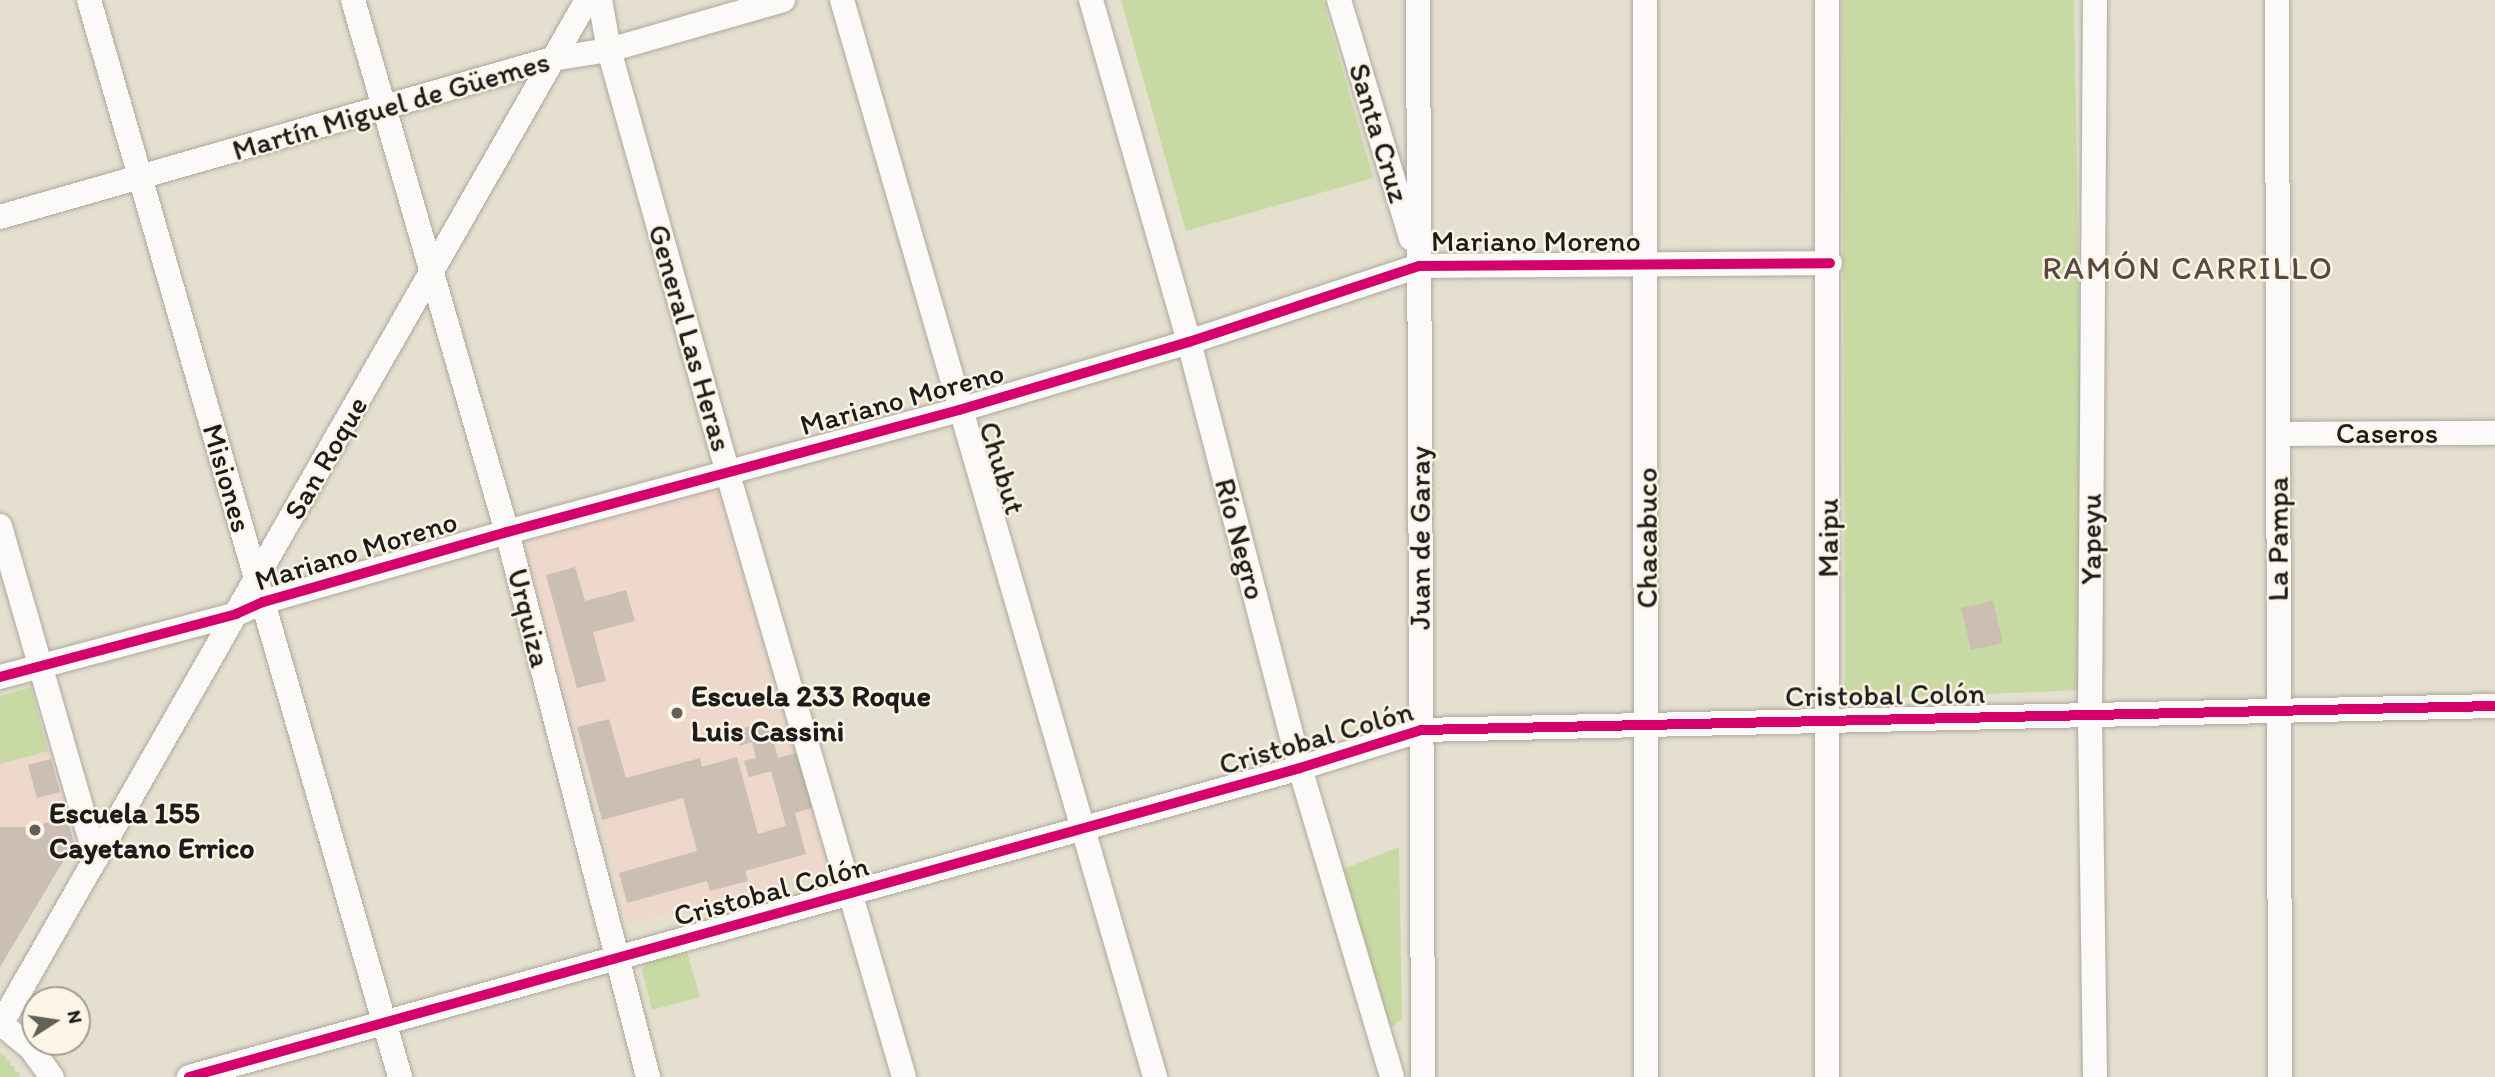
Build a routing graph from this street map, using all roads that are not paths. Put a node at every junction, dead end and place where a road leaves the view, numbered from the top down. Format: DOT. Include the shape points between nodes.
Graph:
graph roads {
  1 [pos="89,0"];
  2 [pos="353,0"];
  3 [pos="587,0"];
  4 [pos="600,0"];
  5 [pos="783,0"];
  6 [pos="842,0"];
  7 [pos="1091,0"];
  8 [pos="1339,0"];
  9 [pos="1418,0"];
  10 [pos="1645,0"];
  11 [pos="1828,0"];
  12 [pos="2095,0"];
  13 [pos="2277,0"];
  14 [pos="609,50"];
  15 [pos="552,59"];
  16 [pos="384,107"];
  17 [pos="140,177"];
  18 [pos="0,217"];
  19 [pos="1830,263"];
  20 [pos="1647,264"];
  21 [pos="1419,266"];
  22 [pos="430,276"];
  23 [pos="1189,342"];
  24 [pos="959,410"];
  25 [pos="2278,433"];
  26 [pos="2495,433"];
  27 [pos="727,471"];
  28 [pos="0,526"];
  29 [pos="507,532"];
  30 [pos="259,590"];
  31 [pos="236,614"];
  32 [pos="40,666"];
  33 [pos="0,677"];
  34 [pos="2495,706"];
  35 [pos="2279,711"];
  36 [pos="2090,715"];
  37 [pos="1827,721"];
  38 [pos="1648,725"];
  39 [pos="1421,730"];
  40 [pos="1300,768"];
  41 [pos="1083,829"];
  42 [pos="96,858"];
  43 [pos="853,894"];
  44 [pos="615,959"];
  45 [pos="1,1024"];
  46 [pos="385,1025"];
  47 [pos="52,1077"];
  48 [pos="190,1077"];
  49 [pos="400,1077"];
  50 [pos="648,1077"];
  51 [pos="904,1077"];
  52 [pos="1155,1077"];
  53 [pos="1392,1077"];
  54 [pos="1423,1077"];
  55 [pos="1646,1077"];
  56 [pos="1827,1077"];
  57 [pos="2095,1077"];
  58 [pos="2280,1077"];
  1 -- 17 [label="street, Misiones"];
  2 -- 16 [label="street, Urquiza"];
  3 -- 15 [label="street, San Roque"];
  4 -- 14 [label="street, General Las Heras"];
  5 -- 14 [label="street, Martín Miguel de Güemes"];
  6 -- 24 [label="street, Chubut"];
  7 -- 23 [label="street, Río Negro"];
  8 -- 21 [label="street, Santa Cruz"];
  9 -- 21 [label="street, Juan de Garay"];
  10 -- 20 [label="street, Chacabuco"];
  11 -- 19 [label="street, Maipu"];
  12 -- 36 [label="street, Yapeyu"];
  13 -- 25 [label="street, La Pampa"];
  14 -- 15 [label="street, Martín Miguel de Güemes"];
  14 -- 27 [label="street, General Las Heras"];
  15 -- 16 [label="street, Martín Miguel de Güemes"];
  15 -- 22 [label="street, San Roque"];
  16 -- 17 [label="street, Martín Miguel de Güemes"];
  16 -- 22 [label="street, Urquiza"];
  17 -- 18 [label="street, Martín Miguel de Güemes"];
  17 -- 30 [label="street, Misiones"];
  19 -- 20 [label="street, Mariano Moreno"];
  19 -- 37 [label="street, Maipu"];
  20 -- 21 [label="street, Mariano Moreno"];
  20 -- 38 [label="street, Chacabuco"];
  21 -- 23 [label="street, Mariano Moreno"];
  21 -- 39 [label="street, Juan de Garay"];
  22 -- 29 [label="street, Urquiza"];
  22 -- 30 [label="street, San Roque"];
  23 -- 24 [label="street, Mariano Moreno"];
  23 -- 40 [label="street, Río Negro"];
  24 -- 27 [label="street, Mariano Moreno"];
  24 -- 41 [label="street, Chubut"];
  25 -- 26 [label="street, Caseros"];
  25 -- 35 [label="street, La Pampa"];
  27 -- 29 [label="street, Mariano Moreno"];
  27 -- 43 [label="street, General Las Heras"];
  28 -- 32 [label="street"];
  29 -- 30 [label="street, Mariano Moreno"];
  29 -- 44 [label="street, Urquiza"];
  30 -- 31 [label="street, Mariano Moreno"];
  30 -- 46 [label="street, Misiones"];
  31 -- 32 [label="street, Mariano Moreno"];
  31 -- 42 [label="street"];
  32 -- 33 [label="street, Mariano Moreno"];
  32 -- 42 [label="street"];
  34 -- 35 [label="street, Cristobal Colón"];
  35 -- 36 [label="street, Cristobal Colón"];
  35 -- 58 [label="street, La Pampa"];
  36 -- 37 [label="street, Cristobal Colón"];
  36 -- 57 [label="street, Yapeyu"];
  37 -- 38 [label="street, Cristobal Colón"];
  37 -- 56 [label="street, Maipu"];
  38 -- 39 [label="street, Cristobal Colón"];
  38 -- 55 [label="street, Chacabuco"];
  39 -- 40 [label="street, Cristobal Colón"];
  39 -- 54 [label="street, Juan de Garay"];
  40 -- 41 [label="street, Cristobal Colón"];
  40 -- 53 [label="street, Río Negro"];
  41 -- 43 [label="street, Cristobal Colón"];
  41 -- 52 [label="street, Chubut"];
  42 -- 45 [label="street"];
  43 -- 44 [label="street, Cristobal Colón"];
  43 -- 51 [label="street, General Las Heras"];
  44 -- 46 [label="street, Cristobal Colón"];
  44 -- 50 [label="street, Urquiza"];
  45 -- 47 [label="street" via="30,1047"];
  46 -- 48 [label="street, Cristobal Colón"];
  46 -- 49 [label="street, Misiones"];
}
